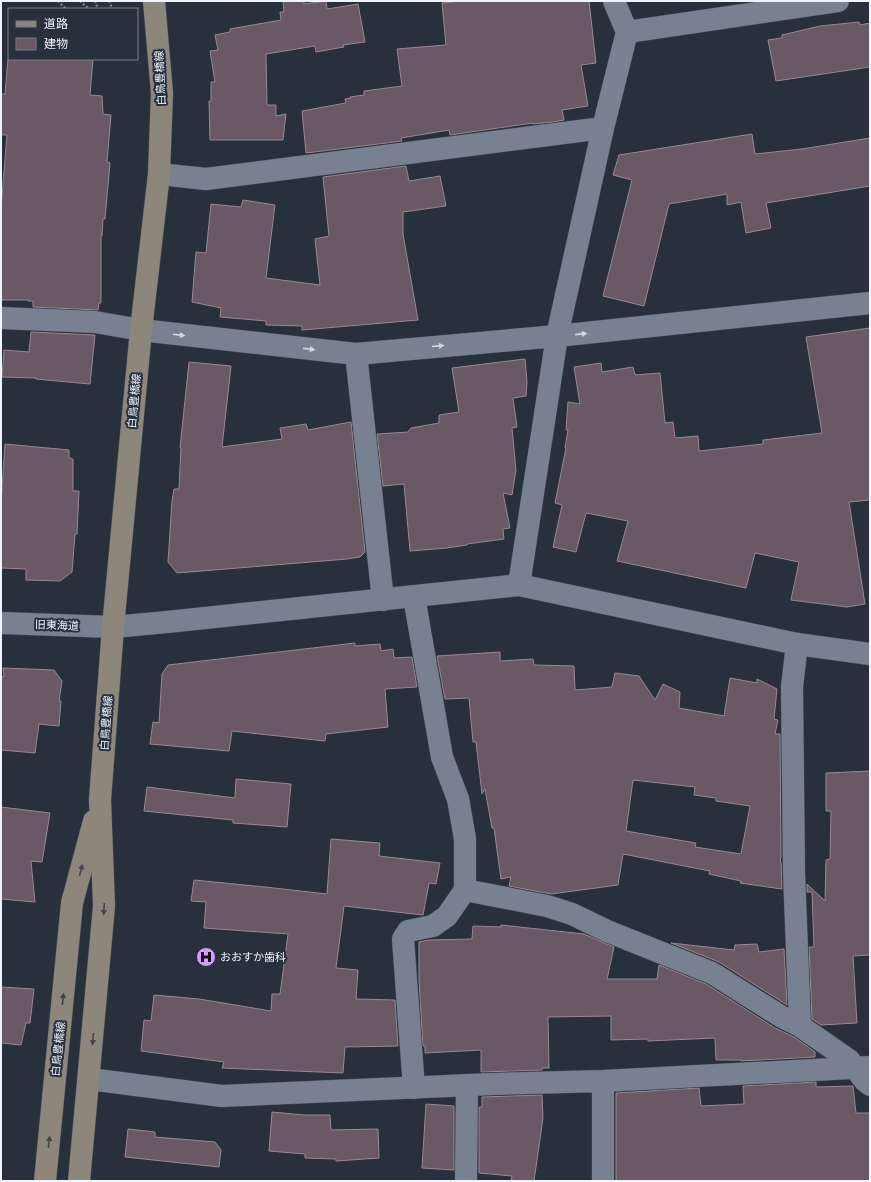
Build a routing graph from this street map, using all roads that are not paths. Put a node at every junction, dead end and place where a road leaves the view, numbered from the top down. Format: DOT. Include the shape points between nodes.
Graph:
graph roads {
  1 [pos="139,1"];
  2 [pos="614,1"];
  3 [pos="838,1"];
  4 [pos="155,10"];
  5 [pos="626,32"];
  6 [pos="603,128"];
  7 [pos="159,174"];
  8 [pos="870,303"];
  9 [pos="1,318"];
  10 [pos="141,330"];
  11 [pos="557,336"];
  12 [pos="356,354"];
  13 [pos="519,585"];
  14 [pos="414,597"];
  15 [pos="383,600"];
  16 [pos="1,623"];
  17 [pos="112,627"];
  18 [pos="797,644"];
  19 [pos="870,654"];
  20 [pos="100,800"];
  21 [pos="465,890"];
  22 [pos="800,1026"];
  23 [pos="863,1068"];
  24 [pos="89,1079"];
  25 [pos="603,1082"];
  26 [pos="467,1085"];
  27 [pos="870,1085"];
  28 [pos="414,1088"];
  29 [pos="45,1181"];
  30 [pos="79,1181"];
  31 [pos="466,1181"];
  32 [pos="602,1181"];
  1 -- 4 [label="main road"];
  2 -- 5 [label="street"];
  3 -- 5 [label="street"];
  4 -- 7 [label="main road, 白鳥豊橋線" via="162,93"];
  5 -- 6 [label="street"];
  6 -- 7 [label="street" via="206,179"];
  6 -- 11 [label="street"];
  7 -- 10 [label="main road, 白鳥豊橋線"];
  11 -- 8 [label="street, one-way"];
  9 -- 10 [label="street" via="95,322"];
  10 -- 12 [label="street, one-way"];
  10 -- 17 [label="main road, 白鳥豊橋線"];
  12 -- 11 [label="street, one-way"];
  11 -- 13 [label="street"];
  12 -- 15 [label="street"];
  13 -- 14 [label="street, 旧東海道"];
  13 -- 18 [label="street, 旧東海道"];
  14 -- 15 [label="street, 旧東海道"];
  14 -- 21 [label="street" via="442,757 458,799 465,839"];
  15 -- 17 [label="street, 旧東海道"];
  16 -- 17 [label="street, 旧東海道"];
  17 -- 20 [label="main road, 白鳥豊橋線"];
  18 -- 19 [label="street, 旧東海道"];
  18 -- 22 [label="street" via="792,687 794,873"];
  20 -- 24 [label="main road, 白鳥豊橋線, one-way" via="104,906"];
  29 -- 20 [label="main road, 白鳥豊橋線, one-way" via="72,903"];
  21 -- 22 [label="street" via="547,906 572,914 607,931 712,972 782,1018"];
  21 -- 28 [label="street" via="447,916 433,926 408,931 403,939"];
  22 -- 23 [label="street"];
  23 -- 25 [label="street"];
  23 -- 27 [label="street" via="865,1081"];
  24 -- 28 [label="street" via="222,1096"];
  24 -- 30 [label="main road, 白鳥豊橋線"];
  25 -- 26 [label="street"];
  25 -- 32 [label="street"];
  26 -- 28 [label="street"];
  26 -- 31 [label="street"];
}
